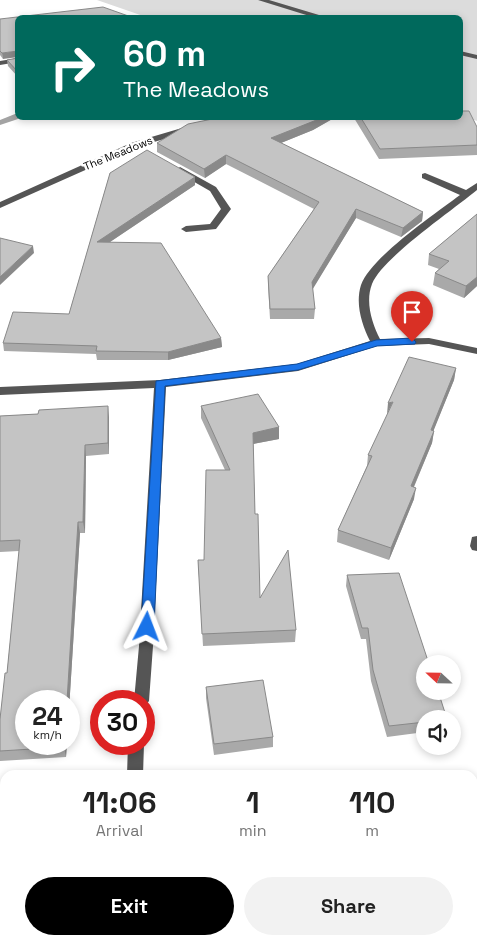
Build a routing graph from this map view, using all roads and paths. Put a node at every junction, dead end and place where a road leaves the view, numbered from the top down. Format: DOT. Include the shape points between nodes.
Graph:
graph roads {
  1 [pos="261,0"];
  2 [pos="315,15"];
  3 [pos="463,54"];
  4 [pos="477,57"];
  5 [pos="15,60"];
  6 [pos="0,63"];
  7 [pos="204,125"];
  8 [pos="134,145"];
  9 [pos="148,152"];
  10 [pos="169,164"];
  11 [pos="425,176"];
  12 [pos="477,186"];
  13 [pos="467,194"];
  14 [pos="0,205"];
  15 [pos="186,229"];
  16 [pos="376,343"];
  17 [pos="477,351"];
  18 [pos="160,384"];
  19 [pos="0,391"];
  20 [pos="477,541"];
  21 [pos="477,546"];
  22 [pos="141,690"];
  23 [pos="136,755"];
  24 [pos="135,770"];
  1 -- 2 [label="street"];
  3 -- 4 [label="street"];
  5 -- 6 [label="street"];
  7 -- 8 [label="street, The Meadows"];
  8 -- 9 [label="street"];
  8 -- 14 [label="street, The Meadows"];
  10 -- 15 [label="street" via="213,189 226,209 213,227"];
  11 -- 13 [label="street"];
  12 -- 13 [label="street"];
  13 -- 16 [label="street" via="383,262 368,283 367,325"];
  16 -- 17 [label="street" via="429,341"];
  16 -- 18 [label="street" via="298,367"];
  18 -- 19 [label="street"];
  18 -- 22 [label="street"];
  20 -- 21 [label="street"];
  23 -- 24 [label="street"];
}
